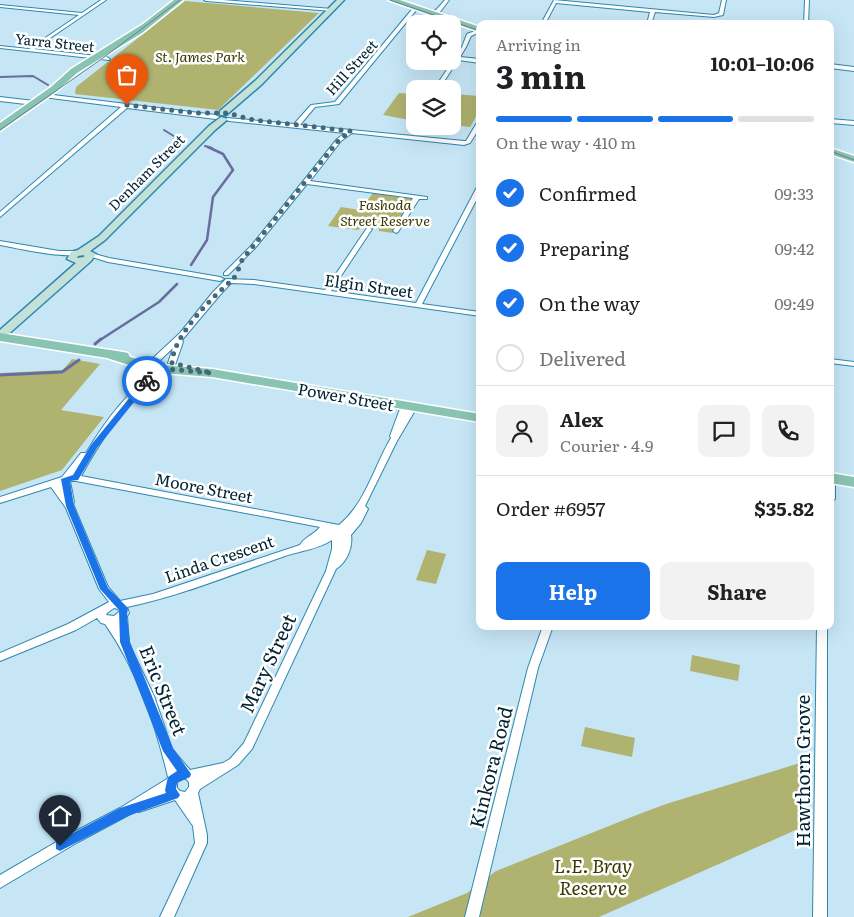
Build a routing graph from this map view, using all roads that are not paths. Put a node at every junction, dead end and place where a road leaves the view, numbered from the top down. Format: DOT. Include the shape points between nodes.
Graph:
graph roads {
  1 [pos="104,0"];
  2 [pos="179,0"];
  3 [pos="206,0"];
  4 [pos="341,0"];
  5 [pos="392,0"];
  6 [pos="447,0"];
  7 [pos="724,0"];
  8 [pos="808,0"];
  9 [pos="556,1"];
  10 [pos="0,6"];
  11 [pos="416,8"];
  12 [pos="332,10"];
  13 [pos="653,11"];
  14 [pos="83,14"];
  15 [pos="432,14"];
  16 [pos="544,20"];
  17 [pos="650,20"];
  18 [pos="806,20"];
  19 [pos="145,26"];
  20 [pos="476,29"];
  21 [pos="476,32"];
  22 [pos="0,47"];
  23 [pos="27,50"];
  24 [pos="461,50"];
  25 [pos="95,58"];
  26 [pos="108,58"];
  27 [pos="461,58"];
  28 [pos="476,60"];
  29 [pos="834,66"];
  30 [pos="854,69"];
  31 [pos="54,89"];
  32 [pos="44,96"];
  33 [pos="0,99"];
  34 [pos="34,103"];
  35 [pos="130,106"];
  36 [pos="224,116"];
  37 [pos="834,121"];
  38 [pos="854,123"];
  39 [pos="296,125"];
  40 [pos="0,128"];
  41 [pos="344,130"];
  42 [pos="476,130"];
  43 [pos="351,131"];
  44 [pos="339,140"];
  45 [pos="834,152"];
  46 [pos="854,159"];
  47 [pos="306,182"];
  48 [pos="476,195"];
  49 [pos="1,215"];
  50 [pos="369,229"];
  51 [pos="396,231"];
  52 [pos="0,243"];
  53 [pos="82,256"];
  54 [pos="242,260"];
  55 [pos="227,278"];
  56 [pos="254,282"];
  57 [pos="326,292"];
  58 [pos="418,305"];
  59 [pos="476,313"];
  60 [pos="183,335"];
  61 [pos="2,337"];
  62 [pos="834,361"];
  63 [pos="161,364"];
  64 [pos="854,364"];
  65 [pos="141,386"];
  66 [pos="409,406"];
  67 [pos="476,417"];
  68 [pos="94,446"];
  69 [pos="76,478"];
  70 [pos="65,479"];
  71 [pos="834,479"];
  72 [pos="854,482"];
  73 [pos="53,483"];
  74 [pos="0,500"];
  75 [pos="70,506"];
  76 [pos="337,533"];
  77 [pos="104,589"];
  78 [pos="121,609"];
  79 [pos="105,615"];
  80 [pos="547,630"];
  81 [pos="822,630"];
  82 [pos="125,642"];
  83 [pos="0,657"];
  84 [pos="183,785"];
  85 [pos="0,882"];
  86 [pos="168,917"];
  87 [pos="472,917"];
  88 [pos="820,917"];
  1 -- 14 [label="street"];
  2 -- 19 [label="main road"];
  3 -- 12 [label="street"];
  4 -- 12 [label="street, Denham Street"];
  5 -- 11 [label="main road"];
  6 -- 15 [label="street"];
  7 -- 13 [label="street" via="720,15"];
  8 -- 18 [label="street"];
  9 -- 13 [label="street"];
  9 -- 16 [label="street"];
  10 -- 14 [label="street"];
  11 -- 15 [label="main road"];
  11 -- 39 [label="street, Hill Street" via="337,103 312,106"];
  12 -- 36 [label="street, Denham Street"];
  13 -- 17 [label="street"];
  14 -- 23 [label="street"];
  15 -- 20 [label="main road"];
  19 -- 25 [label="main road"];
  19 -- 26 [label="main road"];
  21 -- 24 [label="street" via="469,35"];
  22 -- 23 [label="street, Yarra Street"];
  23 -- 25 [label="street, Yarra Street"];
  25 -- 26 [label="street, Yarra Street"];
  25 -- 31 [label="main road" via="63,79"];
  26 -- 31 [label="main road" via="73,81"];
  27 -- 28 [label="street"];
  29 -- 30 [label="street"];
  31 -- 32 [label="main road"];
  32 -- 34 [label="main road"];
  32 -- 35 [label="street"];
  33 -- 34 [label="street"];
  34 -- 40 [label="main road"];
  35 -- 36 [label="street"];
  35 -- 49 [label="street"];
  36 -- 39 [label="street"];
  36 -- 53 [label="street, Denham Street"];
  37 -- 38 [label="street"];
  39 -- 41 [label="street"];
  41 -- 43 [label="street"];
  41 -- 44 [label="street"];
  42 -- 43 [label="street" via="468,142"];
  43 -- 44 [label="street"];
  44 -- 47 [label="street"];
  45 -- 46 [label="main road"];
  47 -- 51 [label="street" via="421,198"];
  47 -- 54 [label="street"];
  48 -- 58 [label="street"];
  50 -- 57 [label="street"];
  52 -- 53 [label="street, Elgin Street"];
  53 -- 55 [label="street, Elgin Street"];
  53 -- 61 [label="street, Denham Street"];
  54 -- 55 [label="street"];
  55 -- 56 [label="street, Elgin Street"];
  55 -- 60 [label="street"];
  56 -- 57 [label="street, Elgin Street"];
  57 -- 58 [label="street, Elgin Street"];
  58 -- 59 [label="street, Elgin Street"];
  60 -- 63 [label="street"];
  60 -- 63 [label="street" via="175,350"];
  61 -- 63 [label="main road, Power Street" via="112,356 130,363"];
  62 -- 64 [label="street"];
  63 -- 65 [label="street"];
  63 -- 65 [label="street"];
  63 -- 66 [label="main road, Power Street"];
  65 -- 68 [label="street"];
  66 -- 67 [label="main road, Power Street"];
  66 -- 76 [label="street, Mary Street" via="364,501 358,522"];
  68 -- 69 [label="street"];
  68 -- 70 [label="street"];
  69 -- 70 [label="street, Moore Street"];
  69 -- 76 [label="street, Moore Street"];
  70 -- 73 [label="street, Moore Street"];
  70 -- 75 [label="street"];
  71 -- 72 [label="main road"];
  73 -- 74 [label="street, Moore Street"];
  73 -- 75 [label="street"];
  75 -- 77 [label="street"];
  76 -- 78 [label="street, Linda Crescent" via="320,543"];
  76 -- 84 [label="street, Mary Street" via="331,570 248,746 239,758 228,765"];
  77 -- 78 [label="street"];
  77 -- 79 [label="street"];
  78 -- 79 [label="street"];
  78 -- 79 [label="street"];
  78 -- 82 [label="street, Eric Street"];
  79 -- 82 [label="street, Eric Street"];
  79 -- 83 [label="street"];
  80 -- 87 [label="street, Kinkora Road" via="533,668"];
  81 -- 88 [label="street, Hawthorn Grove"];
  82 -- 84 [label="street, Eric Street"];
  84 -- 85 [label="street, Mary Street" via="124,812"];
  84 -- 86 [label="street" via="200,828 201,843"];
}
